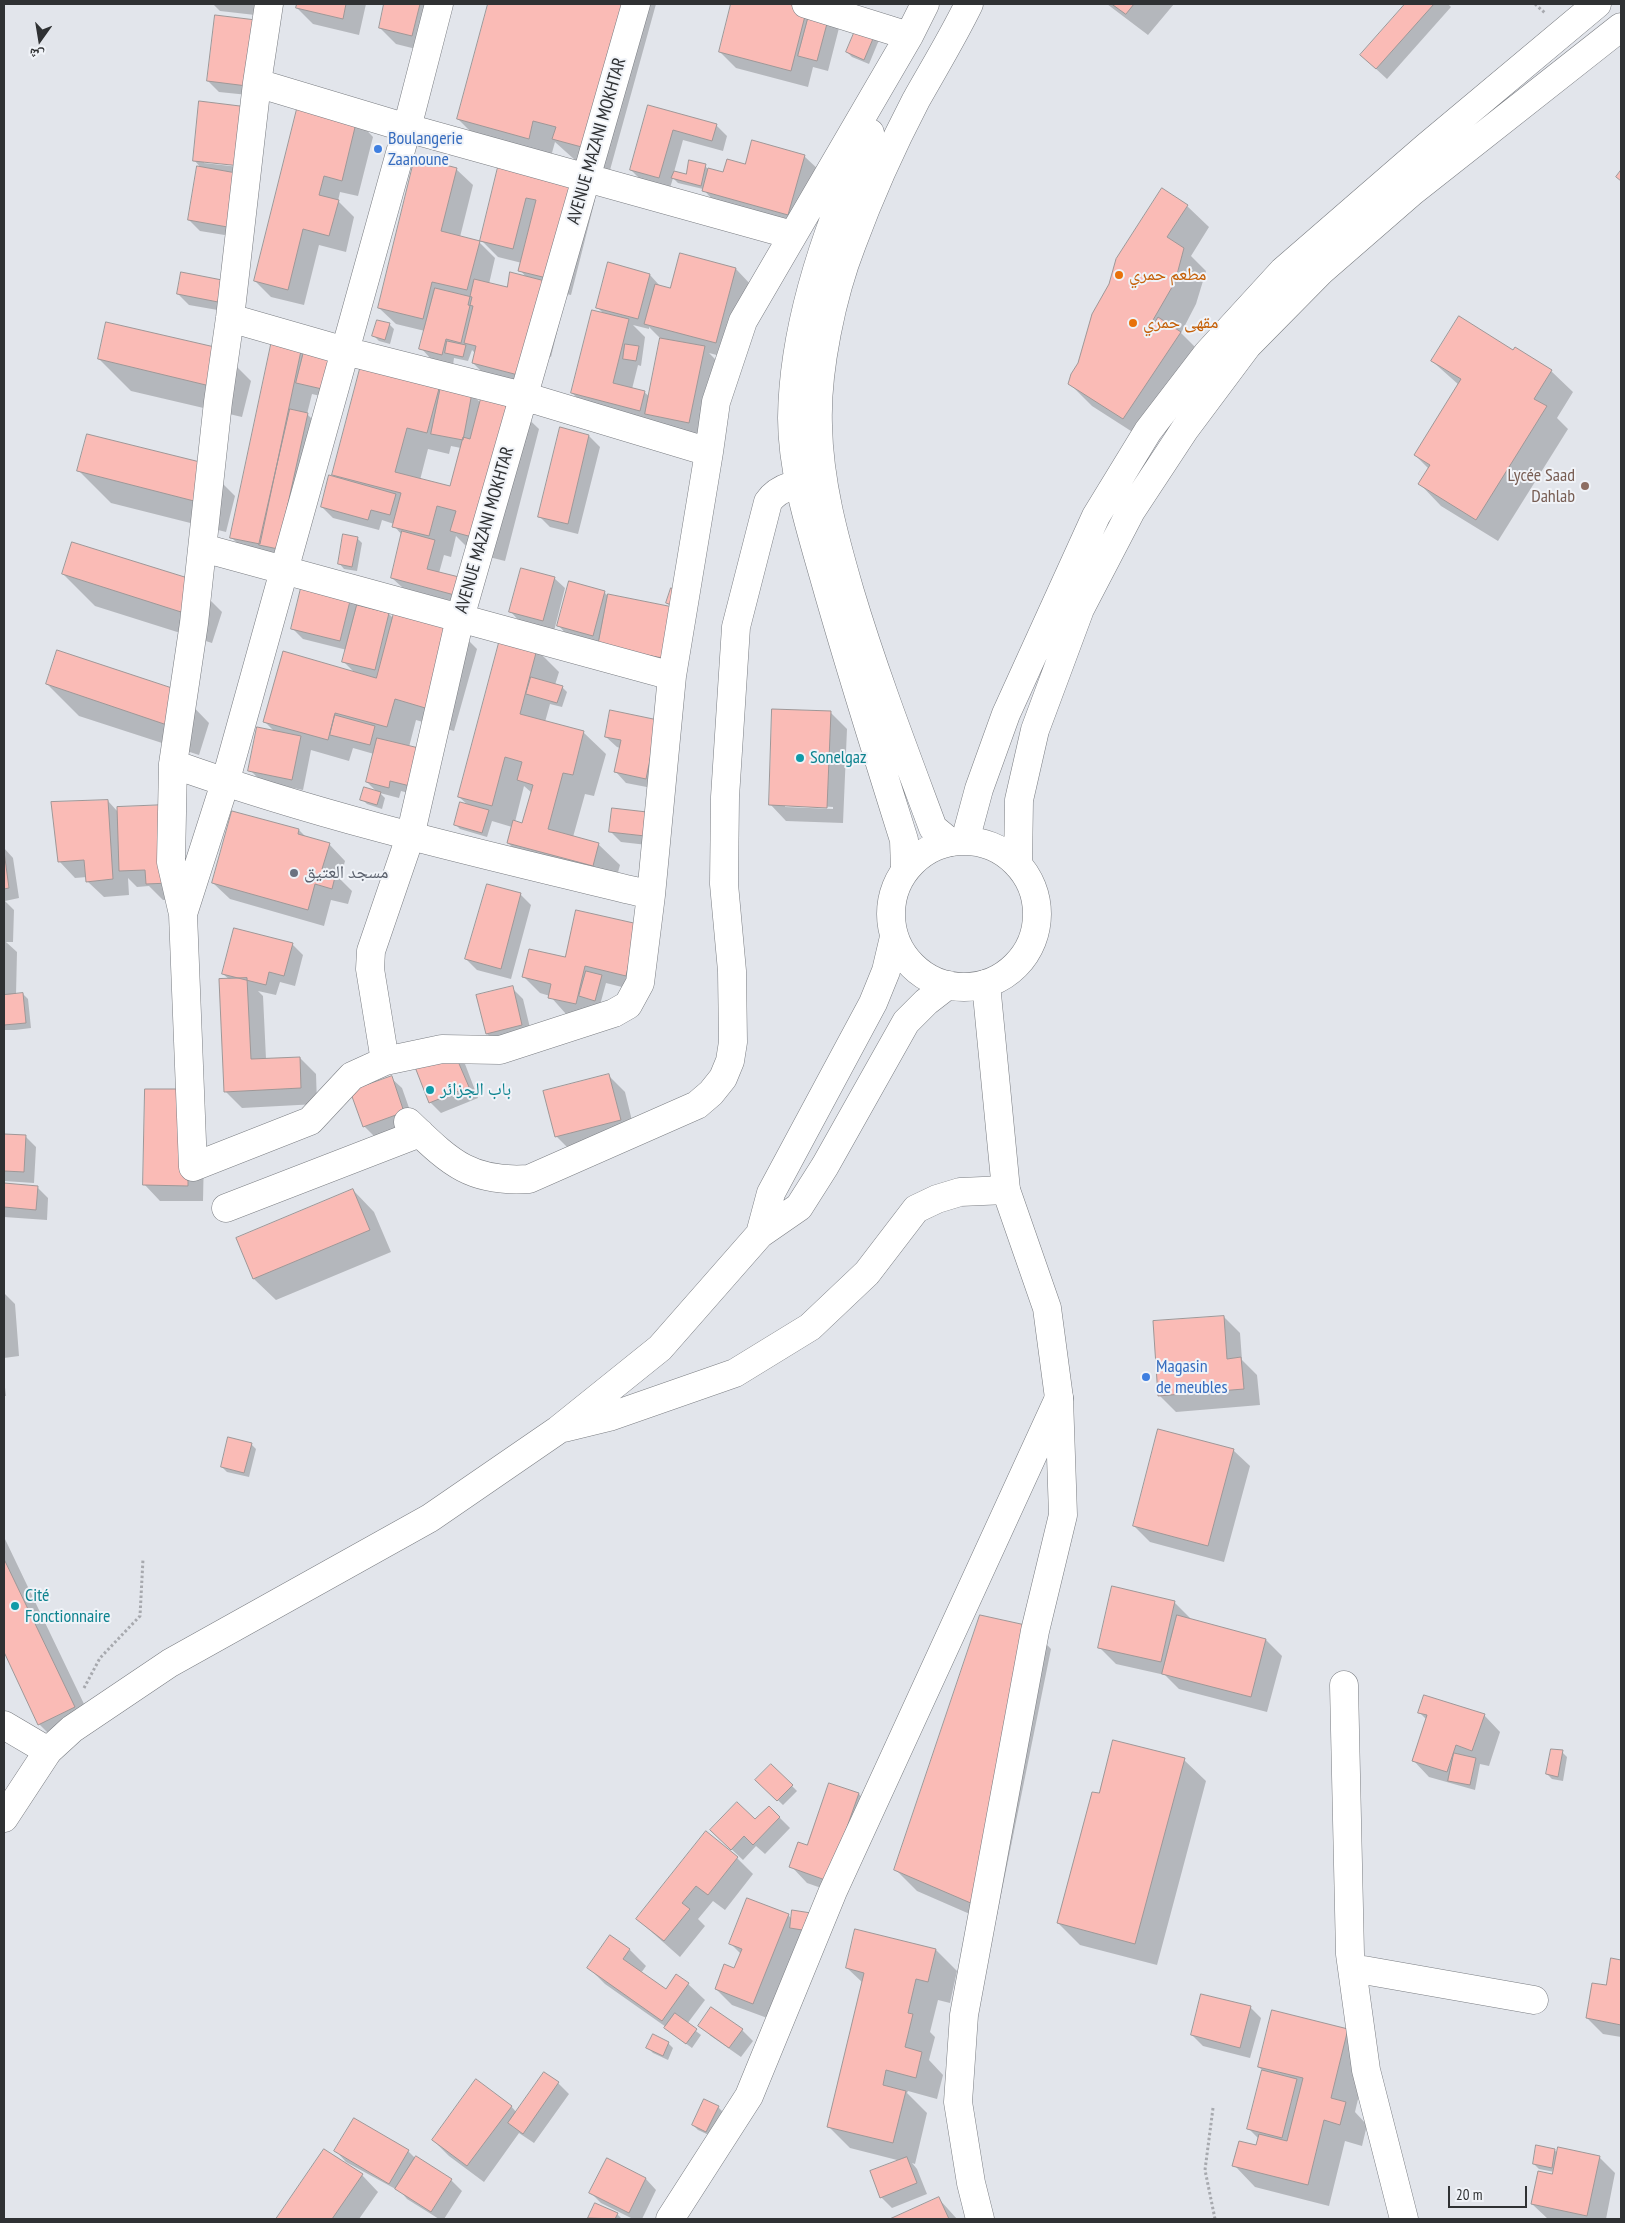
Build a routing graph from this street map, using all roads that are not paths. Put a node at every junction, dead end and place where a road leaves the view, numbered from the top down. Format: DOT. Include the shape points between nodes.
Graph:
graph roads {
  1 [pos="269,4"];
  2 [pos="439,4"];
  3 [pos="636,4"];
  4 [pos="806,4"];
  5 [pos="925,4"];
  6 [pos="934,4"];
  7 [pos="969,4"];
  8 [pos="1597,4"];
  9 [pos="1621,27"];
  10 [pos="909,36"];
  11 [pos="257,83"];
  12 [pos="407,128"];
  13 [pos="587,178"];
  14 [pos="792,235"];
  15 [pos="230,318"];
  16 [pos="345,351"];
  17 [pos="523,396"];
  18 [pos="710,452"];
  19 [pos="811,482"];
  20 [pos="203,548"];
  21 [pos="284,570"];
  22 [pos="460,618"];
  23 [pos="672,676"];
  24 [pos="174,764"];
  25 [pos="225,783"];
  26 [pos="410,837"];
  27 [pos="957,841"];
  28 [pos="1018,865"];
  29 [pos="905,870"];
  30 [pos="651,895"];
  31 [pos="183,914"];
  32 [pos="894,937"];
  33 [pos="986,984"];
  34 [pos="948,985"];
  35 [pos="385,1061"];
  36 [pos="1006,1190"];
  37 [pos="226,1208"];
  38 [pos="760,1234"];
  39 [pos="1059,1398"];
  40 [pos="558,1430"];
  41 [pos="1344,1685"];
  42 [pos="4,1725"];
  43 [pos="48,1750"];
  44 [pos="7,1807"];
  45 [pos="1352,1968"];
  46 [pos="1534,2000"];
  47 [pos="670,2219"];
  48 [pos="980,2219"];
  49 [pos="1404,2219"];
  1 -- 11 [label="main road"];
  2 -- 12 [label="main road"];
  3 -- 13 [label="main road, AVENUE MAZANI MOKHTAR"];
  4 -- 10 [label="main road"];
  5 -- 10 [label="main road"];
  6 -- 19 [label="main road" via="852,171 826,237 805,317 792,419"];
  7 -- 19 [label="main road" via="916,100 879,177 851,247 829,322 819,384"];
  8 -- 27 [label="main road" via="1283,271 1207,354 1148,431 1096,516 1006,714"];
  9 -- 28 [label="main road" via="1413,191 1321,271 1248,346 1185,429 1131,511 1080,609 1035,730 1019,800"];
  10 -- 14 [label="main road"];
  11 -- 12 [label="main road"];
  11 -- 15 [label="main road"];
  12 -- 13 [label="main road"];
  12 -- 16 [label="main road"];
  13 -- 14 [label="main road"];
  13 -- 17 [label="main road, AVENUE MAZANI MOKHTAR"];
  14 -- 18 [label="main road" via="743,321 716,402"];
  15 -- 16 [label="main road"];
  15 -- 20 [label="main road"];
  16 -- 17 [label="main road"];
  16 -- 21 [label="main road"];
  17 -- 18 [label="main road"];
  17 -- 22 [label="main road, AVENUE MAZANI MOKHTAR"];
  18 -- 23 [label="main road"];
  19 -- 27 [label="main road" via="836,543 868,650 933,828"];
  19 -- 29 [label="main road" via="848,661 904,840"];
  19 -- 37 [label="main road" via="776,492 768,502 736,627 725,797 724,884 732,971 733,1042 730,1061 711,1093 697,1105 529,1179 486,1177 466,1170 447,1158 414,1127"];
  20 -- 21 [label="main road"];
  20 -- 24 [label="main road"];
  21 -- 22 [label="main road"];
  21 -- 25 [label="main road"];
  22 -- 23 [label="main road"];
  22 -- 26 [label="main road, AVENUE MAZANI MOKHTAR"];
  23 -- 30 [label="main road"];
  24 -- 25 [label="main road"];
  24 -- 31 [label="main road" via="171,862"];
  25 -- 26 [label="main road"];
  25 -- 31 [label="main road"];
  26 -- 30 [label="main road"];
  26 -- 35 [label="main road, AVENUE MAZANI MOKHTAR" via="370,951"];
  27 -- 28 [label="main road" via="985,844 1003,852"];
  27 -- 29 [label="main road" via="933,848"];
  28 -- 33 [label="main road" via="1030,882 1036,902 1035,929 1020,960 1005,975"];
  29 -- 32 [label="main road" via="894,891 890,914"];
  30 -- 35 [label="main road" via="640,983 628,1005 614,1013 500,1050 442,1049"];
  31 -- 35 [label="main road" via="193,1167 310,1121 352,1076"];
  32 -- 34 [label="main road" via="902,954 915,968 930,979"];
  32 -- 38 [label="main road" via="886,971 872,1003 771,1193"];
  33 -- 34 [label="main road"];
  33 -- 36 [label="main road"];
  34 -- 38 [label="main road" via="906,1022 799,1207"];
  36 -- 39 [label="main road" via="1047,1308"];
  36 -- 40 [label="main road" via="960,1192 916,1209 866,1273 810,1327 735,1373 609,1417"];
  38 -- 40 [label="main road" via="660,1348"];
  39 -- 47 [label="main road" via="833,1891 749,2096"];
  39 -- 48 [label="main road" via="1063,1515 1035,1631 964,2015 958,2102"];
  40 -- 43 [label="main road" via="430,1518 170,1662 72,1729"];
  41 -- 45 [label="main road"];
  42 -- 43 [label="main road"];
  43 -- 44 [label="main road"];
  45 -- 46 [label="main road"];
  45 -- 49 [label="main road" via="1366,2070"];
}
